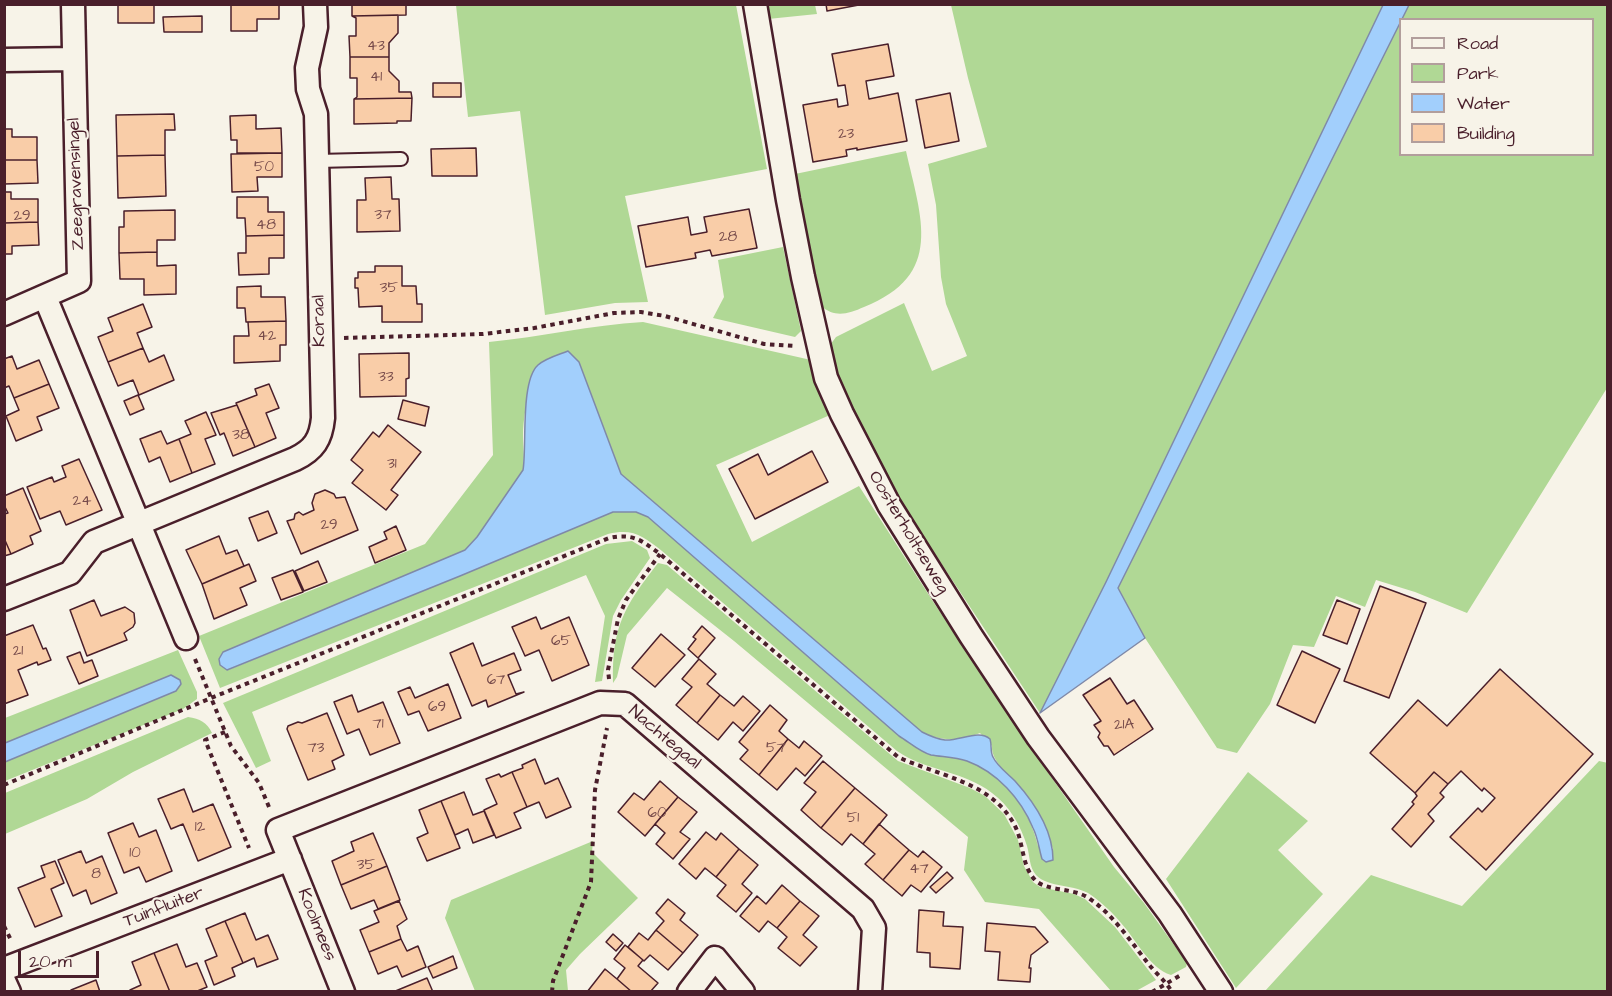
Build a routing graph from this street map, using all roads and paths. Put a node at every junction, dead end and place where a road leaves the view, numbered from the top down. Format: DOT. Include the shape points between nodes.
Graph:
graph roads {
  1 [pos="73,4"];
  2 [pos="315,4"];
  3 [pos="755,4"];
  4 [pos="73,59"];
  5 [pos="4,60"];
  6 [pos="401,159"];
  7 [pos="317,161"];
  8 [pos="45,297"];
  9 [pos="4,314"];
  10 [pos="320,339"];
  11 [pos="817,343"];
  12 [pos="140,523"];
  13 [pos="660,554"];
  14 [pos="4,599"];
  15 [pos="186,638"];
  16 [pos="210,698"];
  17 [pos="612,703"];
  18 [pos="225,732"];
  19 [pos="4,785"];
  20 [pos="278,830"];
  21 [pos="290,859"];
  22 [pos="258,871"];
  23 [pos="1203,963"];
  24 [pos="4,969"];
  25 [pos="4,981"];
  26 [pos="1166,983"];
  27 [pos="877,991"];
  28 [pos="9,992"];
  29 [pos="343,992"];
  30 [pos="552,992"];
  31 [pos="689,992"];
  32 [pos="743,992"];
  33 [pos="1152,992"];
  34 [pos="1172,992"];
  35 [pos="1221,992"];
  1 -- 4 [label="street, Zeegravensingel"];
  2 -- 7 [label="street, Koraal" via="316,27 307,68 308,89 316,114"];
  3 -- 11 [label="street, Oosterholtseweg"];
  4 -- 5 [label="street"];
  4 -- 8 [label="street, Zeegravensingel" via="79,281"];
  6 -- 7 [label="lane"];
  7 -- 10 [label="street, Koraal"];
  8 -- 9 [label="street, Zeegravensingel"];
  8 -- 12 [label="street"];
  10 -- 11 [label="path" via="483,334 641,312 778,346"];
  10 -- 12 [label="street, Koraal" via="323,418 312,449"];
  11 -- 23 [label="street, Oosterholtseweg" via="826,378 842,414 912,543 1038,737"];
  12 -- 14 [label="street, Koraal" via="94,542 70,573"];
  12 -- 15 [label="street"];
  13 -- 16 [label="path" via="637,538 609,538"];
  13 -- 17 [label="path" via="626,600 618,619 608,670"];
  13 -- 26 [label="path" via="898,757 991,796 1015,826 1026,864 1036,881 1091,899"];
  15 -- 16 [label="path"];
  16 -- 18 [label="path"];
  16 -- 19 [label="path"];
  17 -- 20 [label="street, Nachtegaal" via="600,703"];
  17 -- 27 [label="street, Nachtegaal" via="625,704 863,909 874,928"];
  17 -- 30 [label="path" via="596,790 591,882"];
  18 -- 20 [label="path" via="259,783"];
  18 -- 22 [label="path" via="205,740"];
  20 -- 21 [label="street"];
  21 -- 22 [label="street, Tuinfluiter"];
  21 -- 29 [label="street, Koolmees"];
  22 -- 24 [label="street, Tuinfluiter"];
  23 -- 26 [label="path"];
  23 -- 35 [label="street, Oosterholtseweg"];
  25 -- 28 [label="street"];
  26 -- 33 [label="path"];
  26 -- 34 [label="path"];
  31 -- 32 [label="street" via="715,957"];
}
